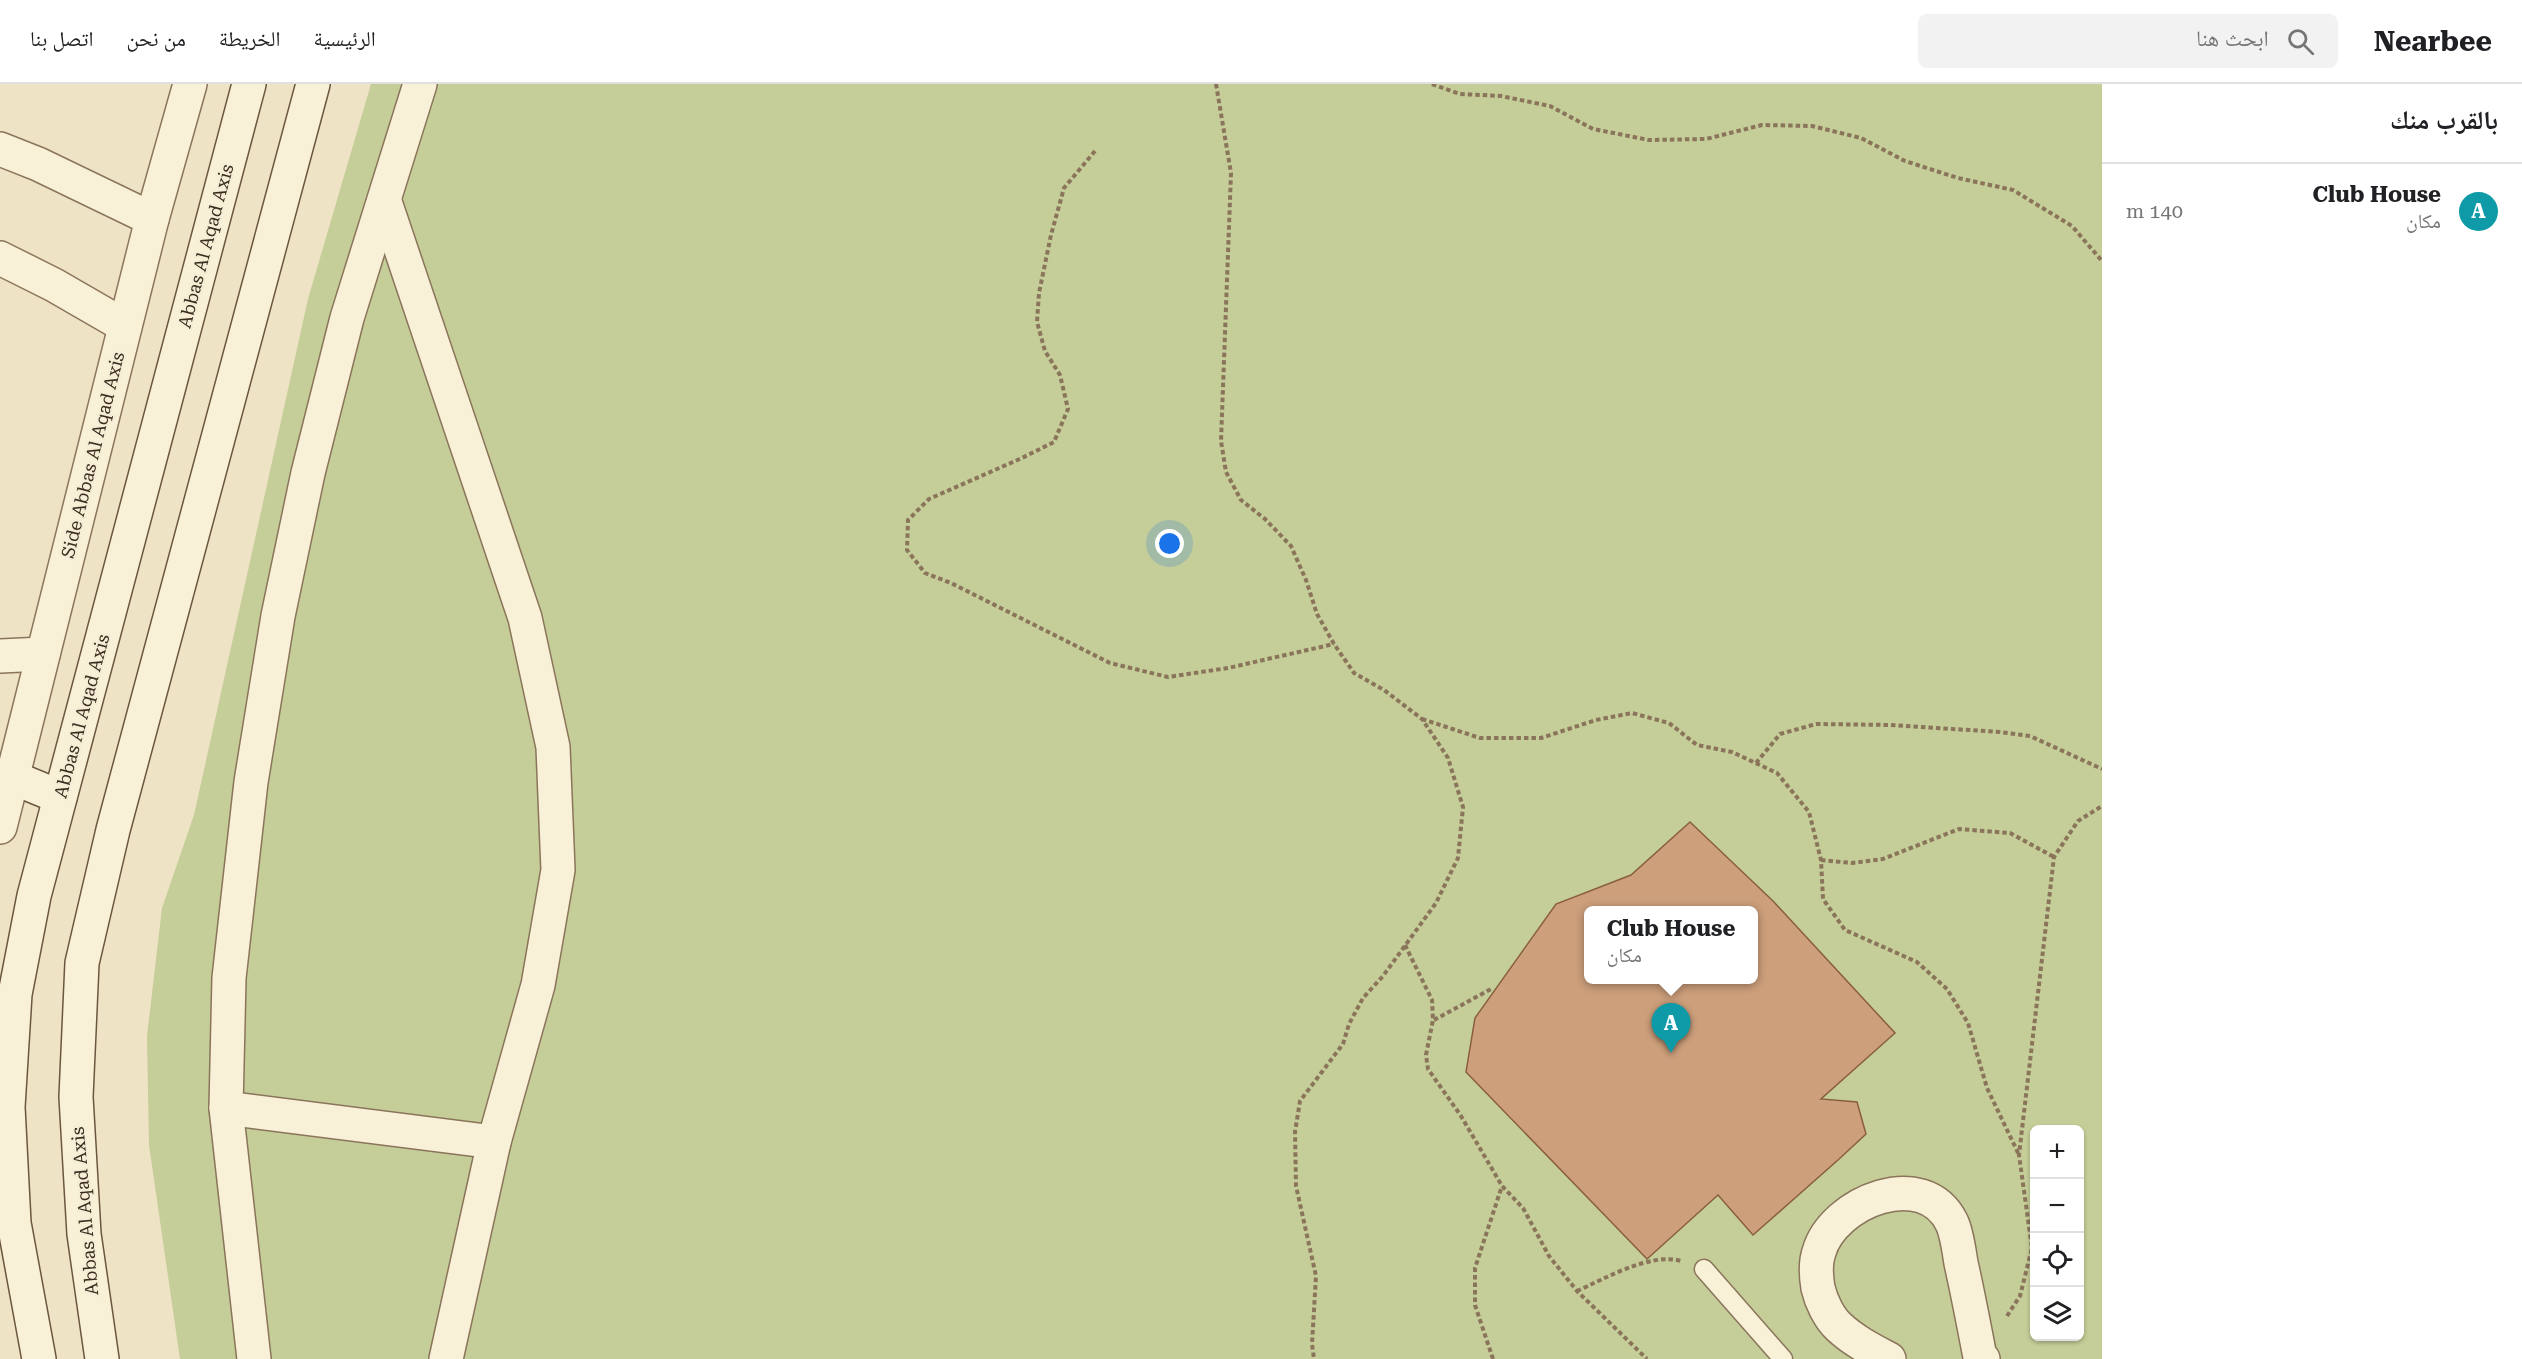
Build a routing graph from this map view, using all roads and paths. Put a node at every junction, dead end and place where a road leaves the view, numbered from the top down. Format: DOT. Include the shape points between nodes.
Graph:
graph roads {
  1 [pos="190,84"];
  2 [pos="249,84"];
  3 [pos="313,84"];
  4 [pos="420,84"];
  5 [pos="1216,84"];
  6 [pos="1432,84"];
  7 [pos="0,149"];
  8 [pos="1095,151"];
  9 [pos="385,202"];
  10 [pos="152,219"];
  11 [pos="0,258"];
  12 [pos="2102,261"];
  13 [pos="125,326"];
  14 [pos="1334,644"];
  15 [pos="43,654"];
  16 [pos="0,656"];
  17 [pos="1422,719"];
  18 [pos="0,737"];
  19 [pos="1756,763"];
  20 [pos="2102,769"];
  21 [pos="14,778"];
  22 [pos="60,797"];
  23 [pos="2102,806"];
  24 [pos="0,827"];
  25 [pos="2054,857"];
  26 [pos="1821,860"];
  27 [pos="1405,945"];
  28 [pos="1491,988"];
  29 [pos="1433,1020"];
  30 [pos="226,1108"];
  31 [pos="494,1142"];
  32 [pos="2019,1155"];
  33 [pos="1502,1186"];
  34 [pos="1704,1269"];
  35 [pos="1577,1291"];
  36 [pos="1981,1358"];
  37 [pos="39,1359"];
  38 [pos="102,1359"];
  39 [pos="254,1359"];
  40 [pos="446,1359"];
  41 [pos="1314,1359"];
  42 [pos="1493,1359"];
  43 [pos="1647,1359"];
  44 [pos="1783,1359"];
  45 [pos="1889,1359"];
  1 -- 10 [label="street, Side Abbas Al Aqad Axis"];
  2 -- 22 [label="street, Abbas Al Aqad Axis"];
  3 -- 38 [label="street, Abbas Al Aqad Axis" via="113,830 82,963 76,1097 84,1234"];
  4 -- 9 [label="street"];
  5 -- 14 [label="path" via="1232,173 1221,441 1226,472 1241,500 1291,546 1317,614"];
  6 -- 12 [label="path" via="1460,94 1550,105 1593,129 1649,140 1706,139 1762,125 1812,126 1861,138 1905,161 2013,190 2072,226"];
  7 -- 10 [label="street"];
  8 -- 14 [label="path" via="1064,188 1039,293 1037,322 1045,351 1060,375 1068,409 1054,442 929,499 908,520 907,550 925,573 1110,663 1168,677"];
  9 -- 30 [label="street" via="347,318 308,473 278,616 251,782 230,966"];
  9 -- 31 [label="street" via="525,618 553,747 558,870 538,985"];
  10 -- 13 [label="street, Side Abbas Al Aqad Axis"];
  11 -- 13 [label="street"];
  13 -- 15 [label="street, Side Abbas Al Aqad Axis"];
  14 -- 17 [label="path" via="1354,673"];
  15 -- 16 [label="street"];
  15 -- 21 [label="street, Side Abbas Al Aqad Axis"];
  17 -- 19 [label="path" via="1480,738 1541,738 1632,713 1669,723 1696,745 1732,752"];
  17 -- 27 [label="path" via="1448,758 1462,817 1458,858 1436,903"];
  18 -- 21 [label="street"];
  19 -- 20 [label="path" via="1780,734 1816,724 1837,724 2030,736"];
  19 -- 26 [label="path" via="1777,773 1809,812"];
  21 -- 22 [label="street"];
  21 -- 24 [label="street, Side Abbas Al Aqad Axis"];
  22 -- 37 [label="street, Abbas Al Aqad Axis" via="34,896 15,994 8,1107 14,1223"];
  23 -- 25 [label="path" via="2078,821"];
  25 -- 26 [label="path" via="2010,833 1959,830 1883,859 1852,864"];
  25 -- 32 [label="path"];
  26 -- 32 [label="path" via="1822,899 1845,930 1917,962 1947,989 1968,1023 1987,1088"];
  27 -- 29 [label="path" via="1432,1000"];
  27 -- 41 [label="path" via="1363,998 1343,1044 1300,1101 1295,1132 1296,1186 1316,1276"];
  28 -- 29 [label="path"];
  29 -- 33 [label="path" via="1426,1055 1428,1069"];
  30 -- 31 [label="street"];
  30 -- 39 [label="street"];
  31 -- 40 [label="street"];
  32 -- 36 [label="path" via="2032,1248 2020,1296"];
  33 -- 35 [label="path" via="1523,1208 1549,1256"];
  33 -- 42 [label="path" via="1476,1269 1475,1305"];
  34 -- 35 [label="path" via="1670,1258 1634,1266"];
  34 -- 44 [label="lane"];
  35 -- 43 [label="path"];
  36 -- 45 [label="street" via="1952,1223 1937,1205 1916,1194 1892,1192 1869,1200 1830,1229 1819,1251 1816,1276 1821,1300 1838,1326"];
}
